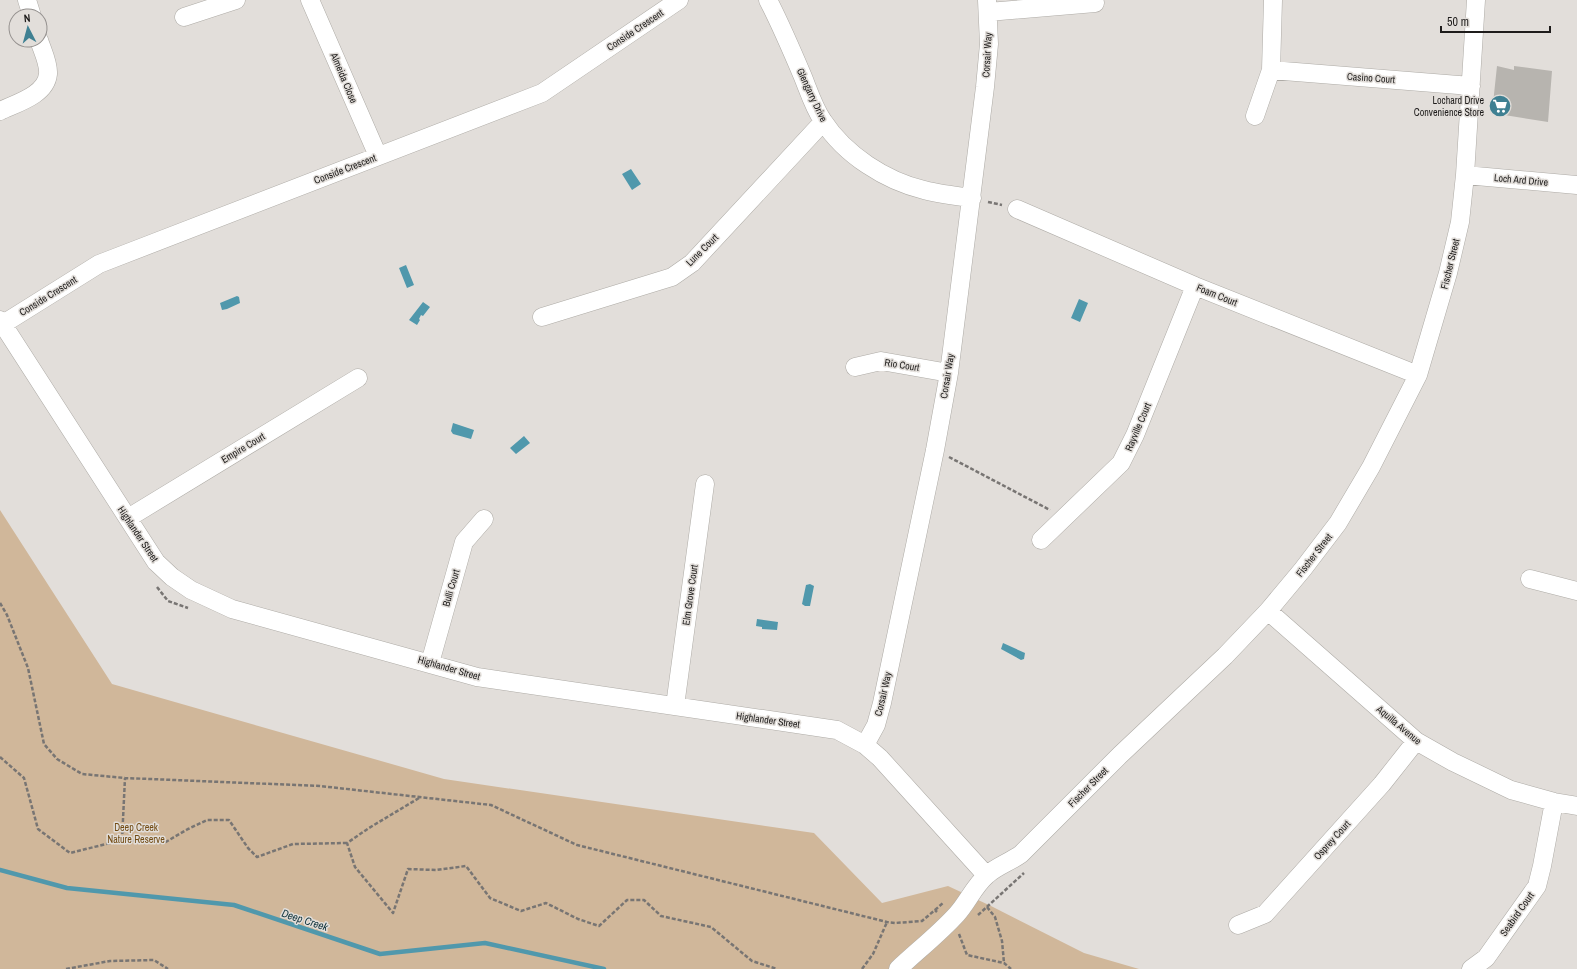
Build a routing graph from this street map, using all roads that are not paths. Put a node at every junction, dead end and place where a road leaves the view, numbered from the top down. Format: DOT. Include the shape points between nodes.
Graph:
graph roads {
  1 [pos="236,0"];
  2 [pos="310,0"];
  3 [pos="680,0"];
  4 [pos="768,0"];
  5 [pos="1273,0"];
  6 [pos="1476,0"];
  7 [pos="1095,3"];
  8 [pos="987,6"];
  9 [pos="184,17"];
  10 [pos="41,48"];
  11 [pos="1270,70"];
  12 [pos="1471,86"];
  13 [pos="0,111"];
  14 [pos="1255,116"];
  15 [pos="823,122"];
  16 [pos="378,156"];
  17 [pos="1465,175"];
  18 [pos="1577,186"];
  19 [pos="972,198"];
  20 [pos="1017,209"];
  21 [pos="1195,286"];
  22 [pos="542,317"];
  23 [pos="1,322"];
  24 [pos="855,368"];
  25 [pos="948,373"];
  26 [pos="1418,375"];
  27 [pos="358,378"];
  28 [pos="705,484"];
  29 [pos="128,518"];
  30 [pos="484,520"];
  31 [pos="1041,540"];
  32 [pos="1530,579"];
  33 [pos="1577,591"];
  34 [pos="1268,611"];
  35 [pos="430,663"];
  36 [pos="675,706"];
  37 [pos="1416,741"];
  38 [pos="865,745"];
  39 [pos="1554,802"];
  40 [pos="1577,806"];
  41 [pos="986,876"];
  42 [pos="1238,925"];
  43 [pos="898,969"];
  44 [pos="1471,969"];
  1 -- 9 [label="street"];
  2 -- 16 [label="street, Almeida Close"];
  3 -- 16 [label="street, Conside Crescent" via="542,93"];
  4 -- 15 [label="street, Glengarry Drive"];
  5 -- 11 [label="street"];
  6 -- 12 [label="street, Fischer Street"];
  7 -- 8 [label="street"];
  8 -- 19 [label="street, Corsair Way" via="989,44"];
  10 -- 13 [label="street" via="48,74 40,90"];
  11 -- 12 [label="street, Casino Court"];
  11 -- 14 [label="street"];
  12 -- 17 [label="street, Fischer Street"];
  15 -- 19 [label="street, Glengarry Drive" via="848,150 903,184 924,191"];
  15 -- 22 [label="street, Lune Court" via="692,263 672,277"];
  16 -- 23 [label="street, Conside Crescent" via="99,264"];
  17 -- 18 [label="street, Loch Ard Drive"];
  17 -- 26 [label="street, Fischer Street" via="1457,237"];
  19 -- 25 [label="street, Corsair Way"];
  20 -- 21 [label="street, Foam Court"];
  21 -- 26 [label="street, Foam Court"];
  21 -- 31 [label="street, Rayville Court" via="1122,464"];
  23 -- 29 [label="street, Highlander Street"];
  24 -- 25 [label="street, Rio Court" via="881,361"];
  25 -- 38 [label="street, Corsair Way" via="935,450 882,703 876,725"];
  26 -- 34 [label="street, Fischer Street" via="1371,467 1338,523"];
  27 -- 29 [label="street, Empire Court"];
  28 -- 36 [label="street, Elm Grove Court"];
  29 -- 35 [label="street, Highlander Street" via="156,562 172,577 211,600 232,609"];
  30 -- 35 [label="street, Bulli Court" via="464,542"];
  32 -- 33 [label="street"];
  34 -- 37 [label="street, Aquilla Avenue"];
  34 -- 41 [label="street, Fischer Street" via="1021,854"];
  35 -- 36 [label="street, Highlander Street" via="477,677"];
  36 -- 38 [label="street, Highlander Street" via="837,730"];
  37 -- 39 [label="street, Aquilla Avenue" via="1511,790"];
  37 -- 42 [label="street, Osprey Court" via="1382,784 1265,914"];
  38 -- 41 [label="street, Highlander Street" via="880,758"];
  39 -- 40 [label="street, Aquilla Avenue"];
  39 -- 44 [label="street, Seabird Court" via="1537,886 1486,958"];
  41 -- 43 [label="street, Fischer Street" via="956,915 953,929"];
}
